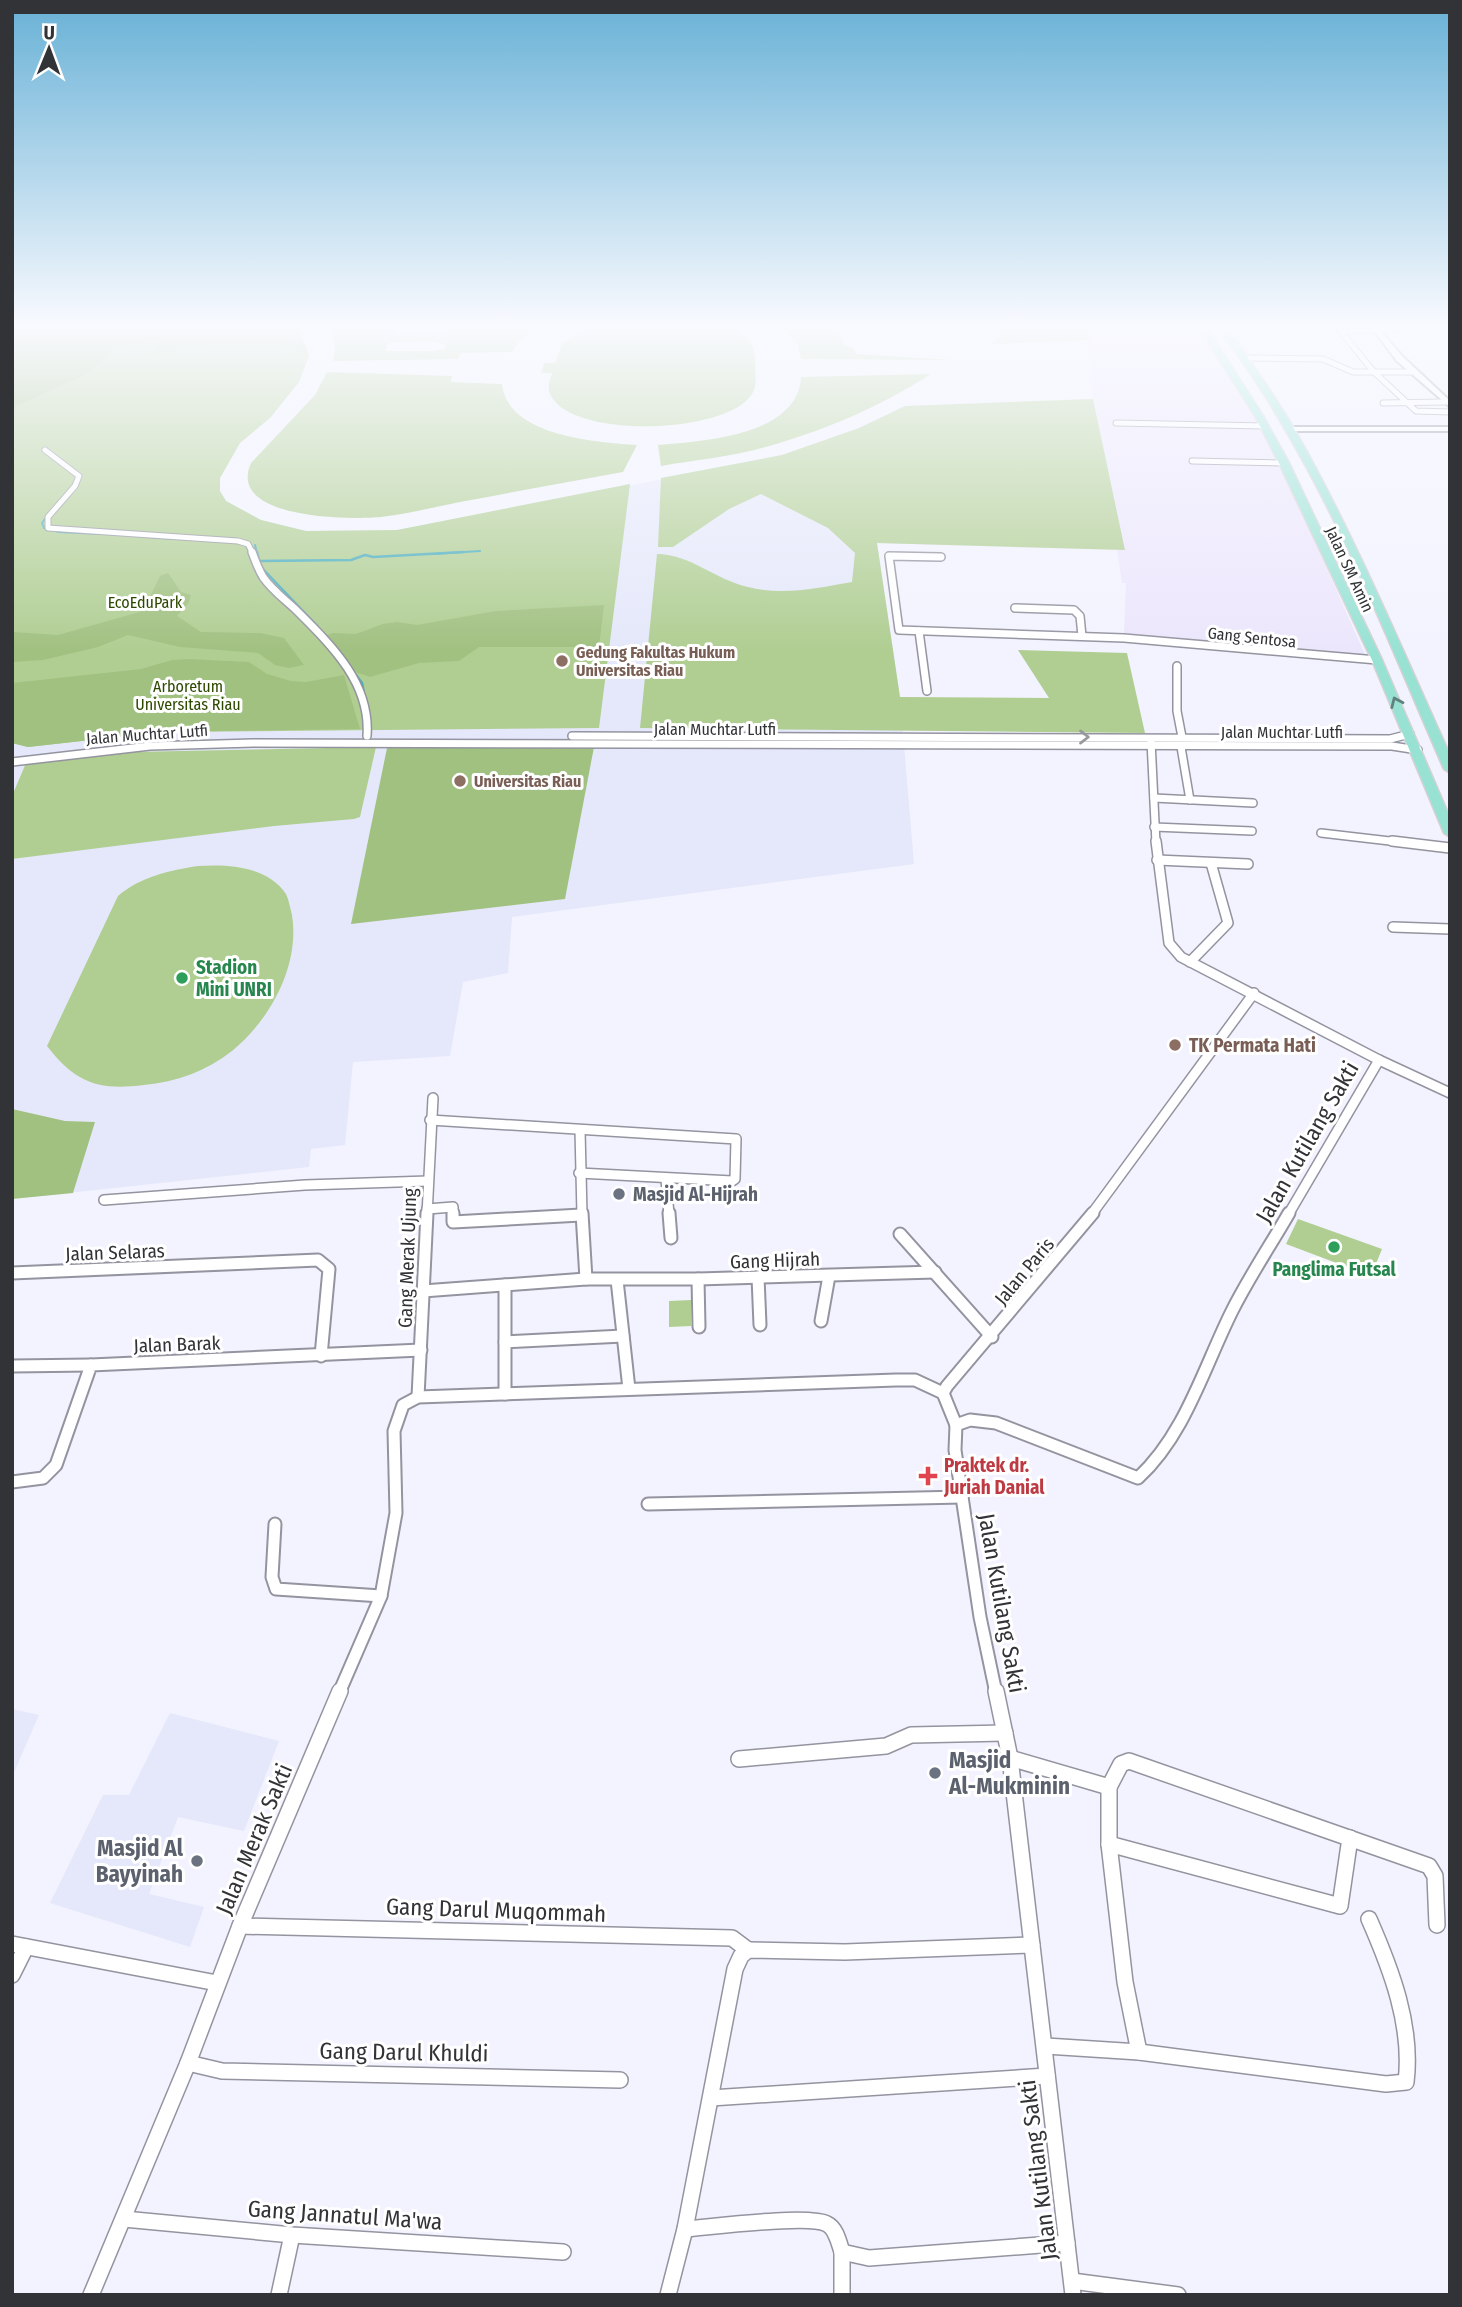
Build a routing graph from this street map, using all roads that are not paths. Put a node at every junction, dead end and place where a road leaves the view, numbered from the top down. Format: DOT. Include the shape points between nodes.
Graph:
graph roads {
  1 [pos="1270,436"];
  2 [pos="1294,436"];
  3 [pos="45,450"];
  4 [pos="1192,461"];
  5 [pos="1284,463"];
  6 [pos="941,557"];
  7 [pos="1014,608"];
  8 [pos="919,631"];
  9 [pos="1082,636"];
  10 [pos="1377,660"];
  11 [pos="1177,666"];
  12 [pos="927,691"];
  13 [pos="1410,734"];
  14 [pos="367,736"];
  15 [pos="1150,737"];
  16 [pos="1182,737"];
  17 [pos="1152,747"];
  18 [pos="1181,747"];
  19 [pos="1418,750"];
  20 [pos="12,755"];
  21 [pos="12,762"];
  22 [pos="1450,769"];
  23 [pos="1154,798"];
  24 [pos="1190,800"];
  25 [pos="1253,803"];
  26 [pos="1154,827"];
  27 [pos="1252,831"];
  28 [pos="1450,832"];
  29 [pos="1321,833"];
  30 [pos="1450,848"];
  31 [pos="1157,860"];
  32 [pos="1210,863"];
  33 [pos="1248,864"];
  34 [pos="1393,927"];
  35 [pos="1450,929"];
  36 [pos="1191,962"];
  37 [pos="1254,993"];
  38 [pos="1379,1060"];
  39 [pos="1450,1093"];
  40 [pos="433,1098"];
  41 [pos="430,1120"];
  42 [pos="580,1130"];
  43 [pos="579,1173"];
  44 [pos="666,1179"];
  45 [pos="428,1181"];
  46 [pos="104,1200"];
  47 [pos="427,1209"];
  48 [pos="581,1215"];
  49 [pos="900,1234"];
  50 [pos="671,1238"];
  51 [pos="935,1272"];
  52 [pos="12,1273"];
  53 [pos="829,1276"];
  54 [pos="758,1278"];
  55 [pos="586,1279"];
  56 [pos="698,1279"];
  57 [pos="617,1280"];
  58 [pos="505,1285"];
  59 [pos="423,1291"];
  60 [pos="821,1321"];
  61 [pos="760,1325"];
  62 [pos="699,1326"];
  63 [pos="623,1336"];
  64 [pos="992,1337"];
  65 [pos="505,1342"];
  66 [pos="421,1350"];
  67 [pos="321,1356"];
  68 [pos="91,1365"];
  69 [pos="12,1366"];
  70 [pos="629,1389"];
  71 [pos="943,1393"];
  72 [pos="505,1394"];
  73 [pos="418,1397"];
  74 [pos="956,1425"];
  75 [pos="12,1482"];
  76 [pos="962,1497"];
  77 [pos="648,1504"];
  78 [pos="275,1524"];
  79 [pos="381,1596"];
  80 [pos="1005,1733"];
  81 [pos="1010,1758"];
  82 [pos="739,1759"];
  83 [pos="1109,1787"];
  84 [pos="1350,1838"];
  85 [pos="1109,1844"];
  86 [pos="1369,1919"];
  87 [pos="1437,1924"];
  88 [pos="240,1926"];
  89 [pos="19,1945"];
  90 [pos="1032,1945"];
  91 [pos="748,1950"];
  92 [pos="12,1975"];
  93 [pos="217,1983"];
  94 [pos="1046,2046"];
  95 [pos="1139,2052"];
  96 [pos="188,2063"];
  97 [pos="1047,2076"];
  98 [pos="620,2080"];
  99 [pos="710,2098"];
  100 [pos="124,2220"];
  101 [pos="685,2229"];
  102 [pos="292,2235"];
  103 [pos="1067,2243"];
  104 [pos="563,2252"];
  105 [pos="842,2252"];
  106 [pos="1072,2288"];
  107 [pos="91,2295"];
  108 [pos="279,2295"];
  109 [pos="668,2295"];
  110 [pos="842,2295"];
  111 [pos="1178,2295"];
  1 -- 5 [label="main road, Jalan SM Amin"];
  2 -- 22 [label="main road, Jalan SM Amin" via="1344,529"];
  3 -- 14 [label="street" via="79,476 48,517 48,528 248,544 267,582 315,629 359,686"];
  4 -- 5 [label="street"];
  5 -- 10 [label="main road, Jalan SM Amin"];
  6 -- 8 [label="street" via="889,556 899,630"];
  7 -- 9 [label="street" via="1074,610 1080,616"];
  8 -- 9 [label="street, Gang Sentosa"];
  8 -- 12 [label="street"];
  9 -- 10 [label="street, Gang Sentosa"];
  13 -- 10 [label="main road, Jalan SM Amin, one-way"];
  11 -- 16 [label="street"];
  13 -- 16 [label="street, Jalan Muchtar Lutfi" via="1390,739"];
  13 -- 19 [label="main road, Jalan SM Amin"];
  14 -- 15 [label="street, Jalan Muchtar Lutfi, one-way"];
  14 -- 20 [label="street, Jalan Muchtar Lutfi" via="159,738"];
  15 -- 16 [label="street, Jalan Muchtar Lutfi"];
  15 -- 17 [label="street, Jalan Kutilang Sakti"];
  17 -- 18 [label="street, Jalan Muchtar Lutfi"];
  17 -- 21 [label="street, Jalan Muchtar Lutfi" via="241,743 150,746"];
  17 -- 23 [label="street, Jalan Kutilang Sakti"];
  18 -- 19 [label="street, Jalan Muchtar Lutfi" via="1392,746"];
  18 -- 24 [label="street"];
  19 -- 28 [label="main road, Jalan SM Amin"];
  23 -- 24 [label="street"];
  23 -- 26 [label="street, Jalan Kutilang Sakti"];
  24 -- 25 [label="street"];
  26 -- 27 [label="street"];
  26 -- 31 [label="street, Jalan Kutilang Sakti"];
  29 -- 30 [label="street"];
  31 -- 32 [label="street"];
  31 -- 36 [label="street, Jalan Kutilang Sakti" via="1169,943"];
  32 -- 33 [label="street"];
  32 -- 36 [label="street" via="1227,923"];
  34 -- 35 [label="street"];
  36 -- 37 [label="street, Jalan Kutilang Sakti"];
  37 -- 38 [label="street, Jalan Kutilang Sakti"];
  37 -- 64 [label="street, Jalan Paris" via="1076,1236"];
  38 -- 39 [label="street, Jalan Kutilang Sakti"];
  38 -- 74 [label="street, Jalan Kutilang Sakti" via="1233,1309 1177,1428 1138,1478 996,1423 975,1419"];
  40 -- 41 [label="street, Gang Merak Ujung"];
  41 -- 42 [label="street"];
  41 -- 45 [label="street, Gang Merak Ujung"];
  42 -- 43 [label="street"];
  42 -- 44 [label="street" via="735,1138 734,1180"];
  43 -- 44 [label="street"];
  43 -- 48 [label="street"];
  44 -- 50 [label="street"];
  45 -- 46 [label="street"];
  45 -- 47 [label="street, Gang Merak Ujung"];
  47 -- 48 [label="street" via="453,1207 453,1222"];
  47 -- 59 [label="street, Gang Merak Ujung"];
  48 -- 55 [label="street"];
  49 -- 51 [label="street"];
  51 -- 53 [label="street, Gang Hijrah"];
  51 -- 64 [label="street"];
  52 -- 67 [label="street, Jalan Selaras" via="311,1259 329,1269"];
  53 -- 54 [label="street, Gang Hijrah"];
  53 -- 60 [label="street"];
  54 -- 56 [label="street, Gang Hijrah"];
  54 -- 61 [label="street"];
  55 -- 57 [label="street, Gang Hijrah"];
  55 -- 58 [label="street, Gang Hijrah"];
  56 -- 57 [label="street, Gang Hijrah"];
  56 -- 62 [label="street"];
  57 -- 63 [label="street"];
  58 -- 59 [label="street, Gang Hijrah"];
  58 -- 65 [label="street"];
  59 -- 66 [label="street, Gang Merak Ujung"];
  63 -- 65 [label="street"];
  63 -- 70 [label="street"];
  64 -- 71 [label="street, Jalan Paris"];
  65 -- 72 [label="street"];
  66 -- 67 [label="street, Jalan Barak"];
  66 -- 73 [label="street, Gang Merak Ujung"];
  67 -- 68 [label="street, Jalan Barak"];
  68 -- 69 [label="street, Jalan Barak"];
  68 -- 75 [label="street" via="57,1465 43,1478"];
  70 -- 71 [label="street" via="915,1380"];
  70 -- 72 [label="street"];
  71 -- 74 [label="street"];
  72 -- 73 [label="street"];
  73 -- 79 [label="street, Jalan Merak Sakti" via="404,1405 394,1431 396,1513"];
  74 -- 76 [label="street, Jalan Kutilang Sakti" via="954,1450"];
  76 -- 77 [label="street"];
  76 -- 80 [label="street, Jalan Kutilang Sakti" via="980,1616"];
  78 -- 79 [label="street" via="272,1577 276,1589"];
  79 -- 88 [label="street, Jalan Merak Sakti"];
  80 -- 81 [label="street, Jalan Kutilang Sakti"];
  80 -- 82 [label="street" via="911,1735 886,1746"];
  81 -- 83 [label="street"];
  81 -- 90 [label="street, Jalan Kutilang Sakti"];
  83 -- 84 [label="street" via="1121,1764 1129,1761"];
  83 -- 85 [label="street"];
  84 -- 85 [label="street" via="1340,1906"];
  84 -- 87 [label="street" via="1429,1866 1434,1876"];
  85 -- 95 [label="street" via="1125,1982"];
  86 -- 95 [label="street" via="1394,1985 1410,2066 1406,2082 1386,2084"];
  88 -- 91 [label="street, Gang Darul Muqommah" via="732,1938"];
  88 -- 93 [label="street, Jalan Merak Sakti"];
  89 -- 92 [label="street"];
  89 -- 93 [label="street"];
  90 -- 91 [label="street" via="845,1952"];
  90 -- 94 [label="street, Jalan Kutilang Sakti"];
  91 -- 99 [label="street" via="735,1969"];
  93 -- 96 [label="street, Jalan Merak Sakti"];
  94 -- 95 [label="street"];
  94 -- 97 [label="street, Jalan Kutilang Sakti"];
  96 -- 98 [label="street, Gang Darul Khuldi" via="222,2071"];
  96 -- 100 [label="street, Jalan Merak Sakti"];
  97 -- 99 [label="street"];
  97 -- 103 [label="street, Jalan Kutilang Sakti"];
  99 -- 101 [label="street"];
  100 -- 102 [label="street, Gang Jannatul Ma'wa"];
  100 -- 107 [label="street, Jalan Merak Sakti"];
  101 -- 105 [label="street" via="767,2221 825,2222 833,2228"];
  101 -- 109 [label="street"];
  102 -- 104 [label="street, Gang Jannatul Ma'wa"];
  102 -- 108 [label="street"];
  103 -- 105 [label="street" via="869,2258"];
  103 -- 106 [label="street, Jalan Kutilang Sakti"];
  105 -- 110 [label="street"];
  106 -- 111 [label="street"];
}
